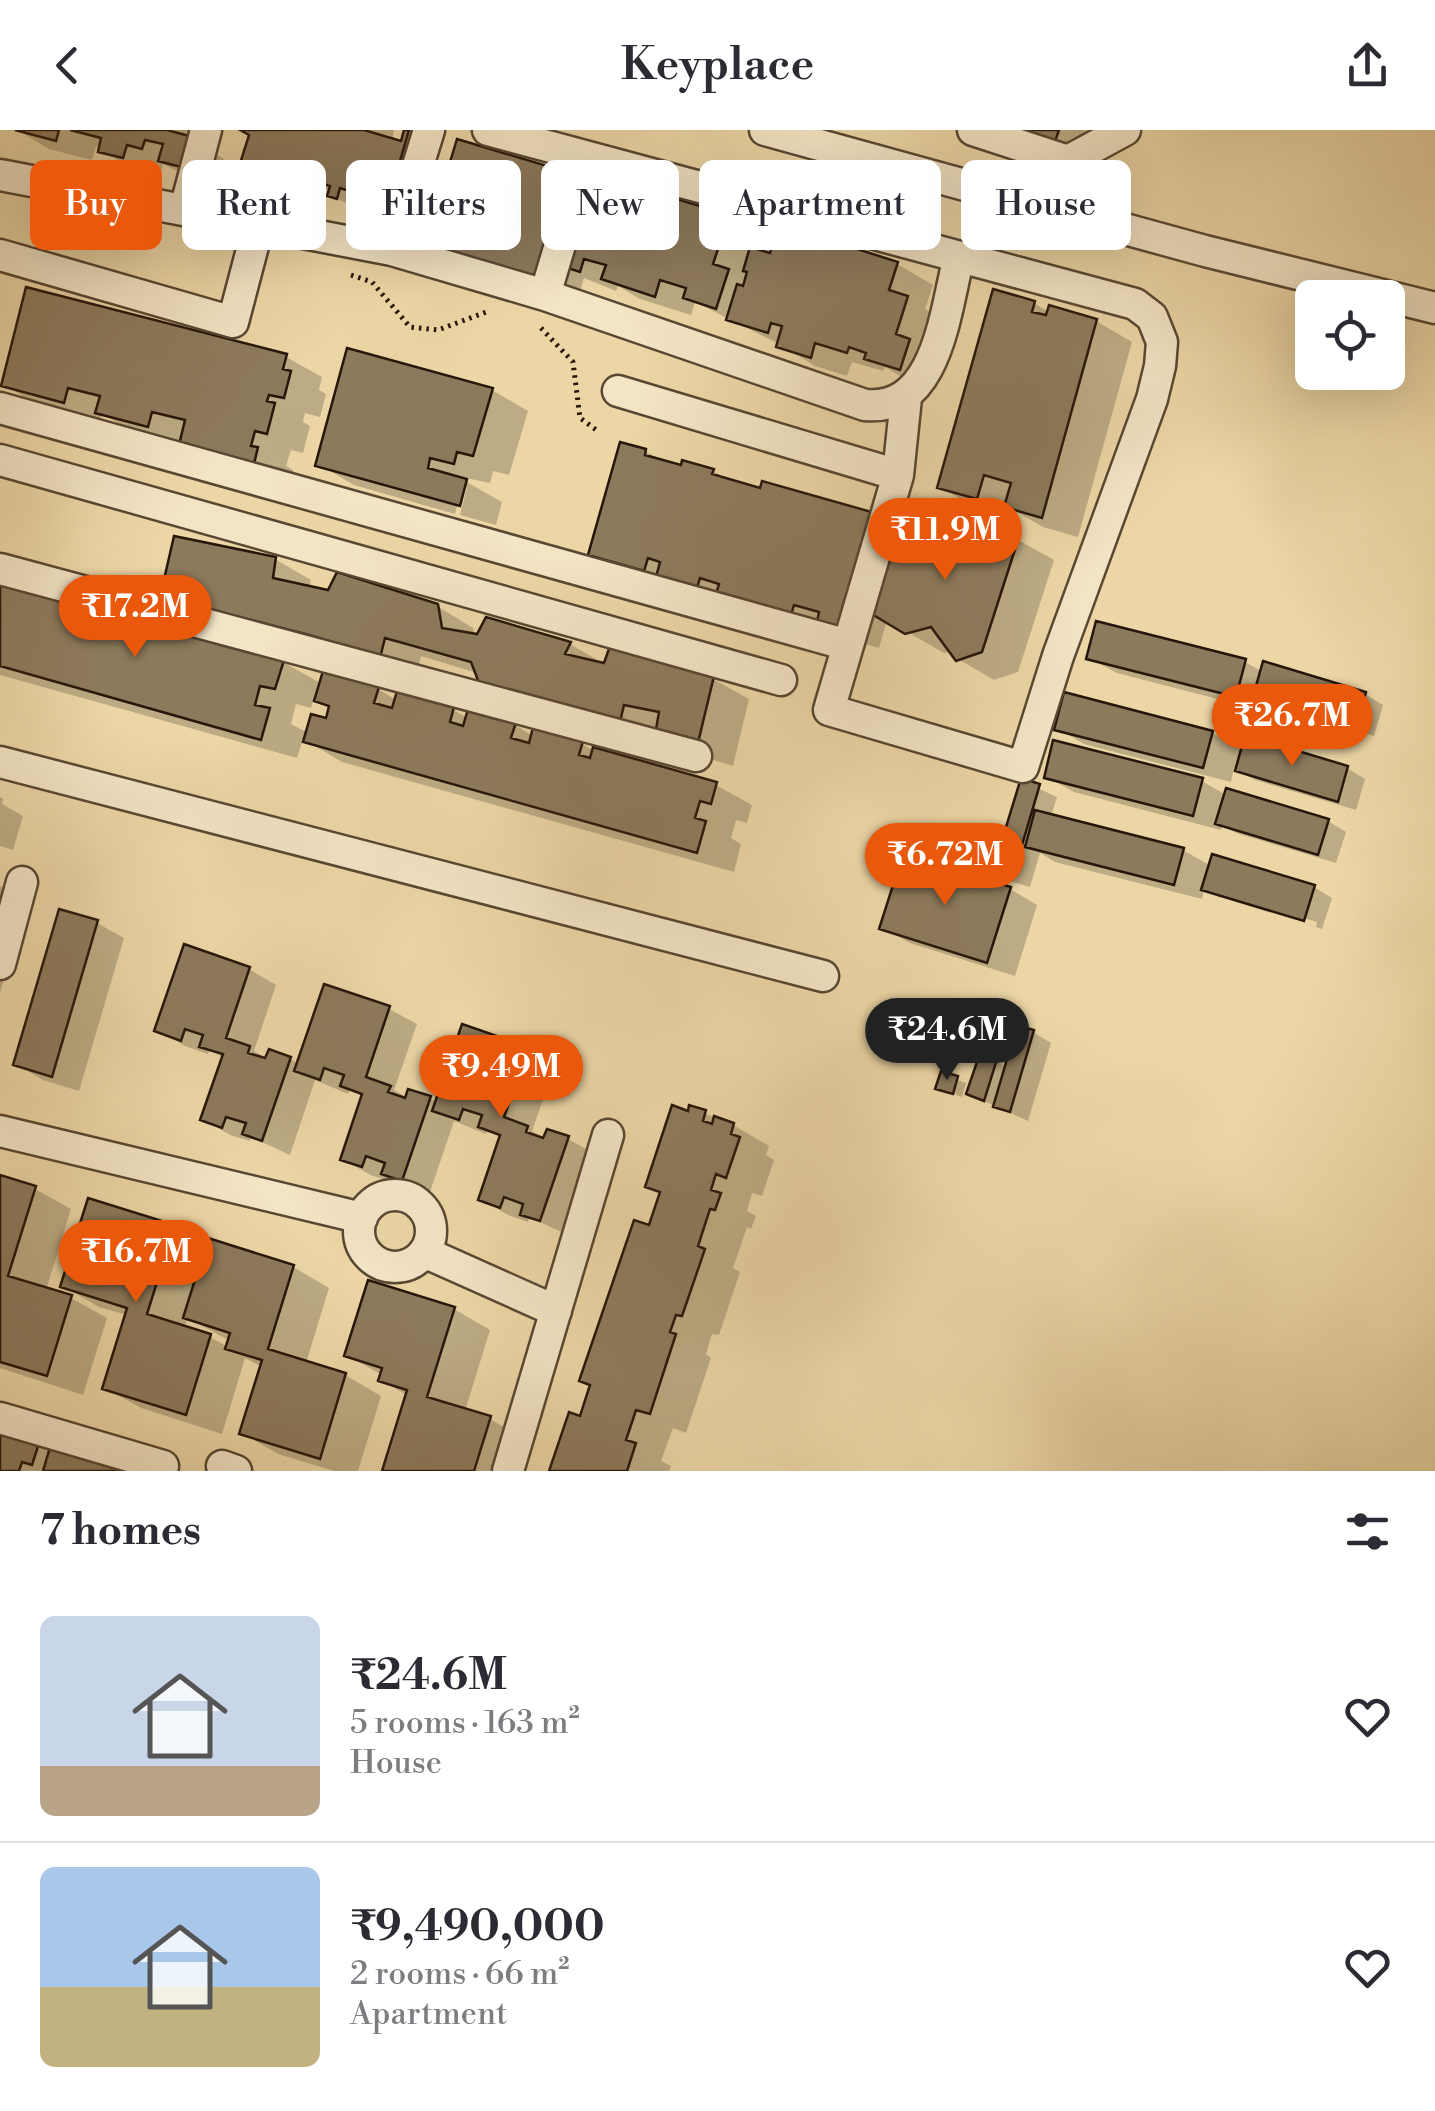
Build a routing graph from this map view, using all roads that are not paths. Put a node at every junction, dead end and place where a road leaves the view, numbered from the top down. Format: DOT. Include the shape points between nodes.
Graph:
graph roads {
  1 [pos="206,130"];
  2 [pos="429,130"];
  3 [pos="490,130"];
  4 [pos="766,130"];
  5 [pos="973,130"];
  6 [pos="1125,130"];
  7 [pos="586,158"];
  8 [pos="198,160"];
  9 [pos="420,160"];
  10 [pos="0,175"];
  11 [pos="182,208"];
  12 [pos="252,250"];
  13 [pos="392,250"];
  14 [pos="0,256"];
  15 [pos="959,257"];
  16 [pos="1435,308"];
  17 [pos="540,309"];
  18 [pos="618,391"];
  19 [pos="906,398"];
  20 [pos="0,408"];
  21 [pos="0,460"];
  22 [pos="898,476"];
  23 [pos="0,569"];
  24 [pos="848,646"];
  25 [pos="781,680"];
  26 [pos="696,756"];
  27 [pos="0,762"];
  28 [pos="22,882"];
  29 [pos="0,964"];
  30 [pos="822,976"];
  31 [pos="0,1131"];
  32 [pos="608,1135"];
  33 [pos="362,1218"];
  34 [pos="424,1252"];
  35 [pos="556,1310"];
  36 [pos="0,1418"];
  37 [pos="163,1466"];
  38 [pos="508,1471"];
  1 -- 8 [label="street"];
  2 -- 9 [label="street"];
  3 -- 7 [label="street"];
  4 -- 16 [label="street"];
  5 -- 6 [label="street" via="1068,160"];
  7 -- 15 [label="street"];
  7 -- 17 [label="street"];
  10 -- 11 [label="street"];
  12 -- 14 [label="street" via="233,322"];
  13 -- 17 [label="street"];
  15 -- 19 [label="street" via="932,360"];
  15 -- 24 [label="street" via="1135,304 1152,317 1162,342 1152,399 1023,767 829,710"];
  17 -- 19 [label="street" via="865,406"];
  18 -- 22 [label="street"];
  19 -- 22 [label="street"];
  20 -- 24 [label="street"];
  21 -- 25 [label="street"];
  22 -- 24 [label="street"];
  23 -- 26 [label="street"];
  27 -- 30 [label="street"];
  28 -- 29 [label="street"];
  31 -- 33 [label="street"];
  32 -- 35 [label="street"];
  33 -- 34 [label="street" via="364,1249 382,1264 405,1266"];
  33 -- 34 [label="street" via="380,1198 414,1201 429,1218"];
  34 -- 35 [label="street"];
  35 -- 38 [label="street"];
  36 -- 37 [label="street"];
}
